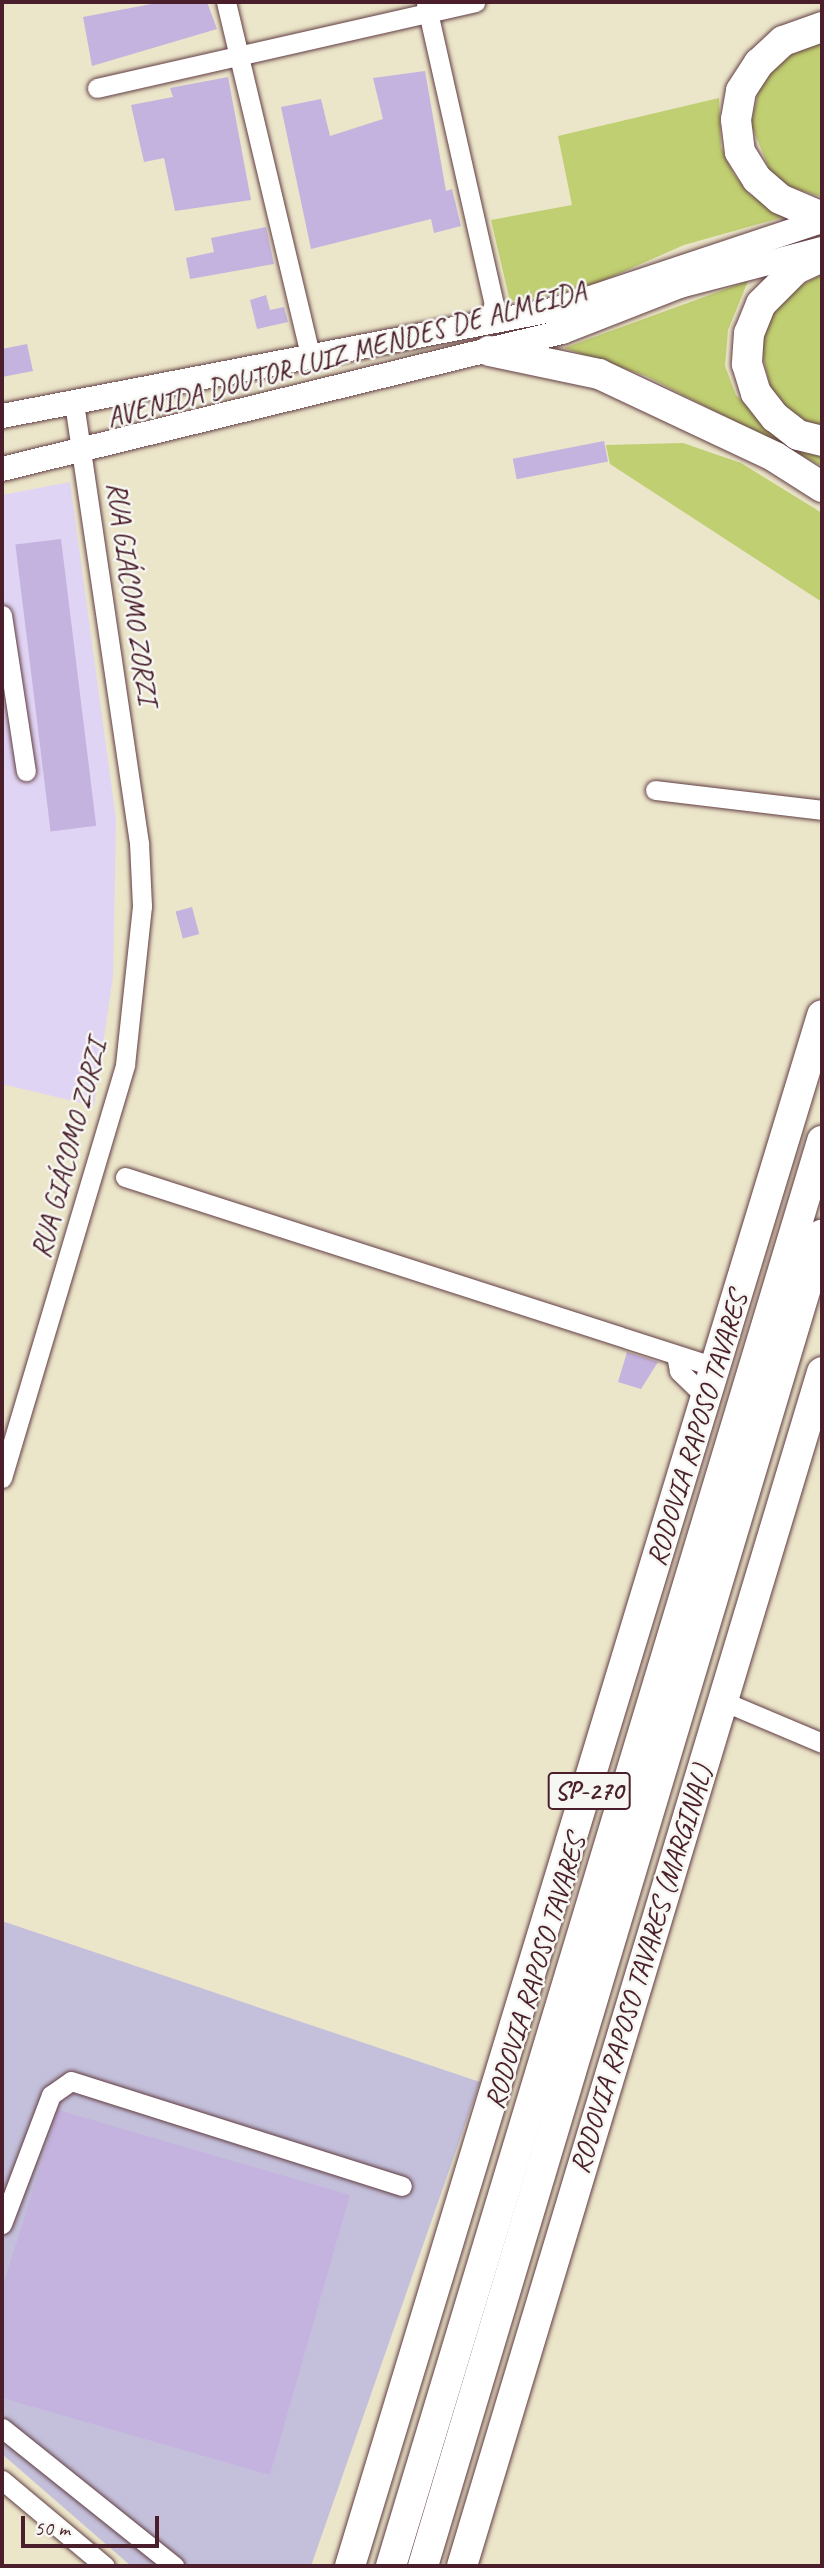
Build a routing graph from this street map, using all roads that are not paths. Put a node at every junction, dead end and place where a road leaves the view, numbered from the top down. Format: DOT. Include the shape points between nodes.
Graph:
graph roads {
  1 [pos="226,2"];
  2 [pos="475,2"];
  3 [pos="427,7"];
  4 [pos="822,27"];
  5 [pos="239,56"];
  6 [pos="97,88"];
  7 [pos="822,219"];
  8 [pos="822,249"];
  9 [pos="822,257"];
  10 [pos="487,337"];
  11 [pos="311,359"];
  12 [pos="300,397"];
  13 [pos="74,402"];
  14 [pos="2,416"];
  15 [pos="822,441"];
  16 [pos="84,453"];
  17 [pos="2,469"];
  18 [pos="822,487"];
  19 [pos="2,615"];
  20 [pos="26,771"];
  21 [pos="654,790"];
  22 [pos="822,810"];
  23 [pos="822,1014"];
  24 [pos="822,1141"];
  25 [pos="125,1177"];
  26 [pos="822,1234"];
  27 [pos="676,1355"];
  28 [pos="715,1367"];
  29 [pos="822,1372"];
  30 [pos="706,1397"];
  31 [pos="2,1478"];
  32 [pos="725,1702"];
  33 [pos="822,1744"];
  34 [pos="402,2186"];
  35 [pos="2,2224"];
  36 [pos="2,2428"];
  37 [pos="2,2480"];
  38 [pos="105,2566"];
  39 [pos="174,2566"];
  40 [pos="351,2566"];
  41 [pos="391,2566"];
  42 [pos="423,2566"];
  43 [pos="461,2566"];
  1 -- 5 [label="street"];
  2 -- 3 [label="street"];
  3 -- 5 [label="street"];
  3 -- 10 [label="street" via="494,304"];
  4 -- 7 [label="highway" via="783,41 759,63 741,91 736,120 740,152 757,179 780,199"];
  5 -- 6 [label="street"];
  5 -- 11 [label="street"];
  7 -- 10 [label="main road, AVENIDA DOUTOR LUIZ MENDES DE ALMEIDA"];
  8 -- 10 [label="main road, AVENIDA DOUTOR LUIZ MENDES DE ALMEIDA" via="744,266 562,332"];
  9 -- 15 [label="highway" via="796,269 761,304 749,333 747,364 756,393 775,417 798,435"];
  10 -- 11 [label="main road, AVENIDA DOUTOR LUIZ MENDES DE ALMEIDA"];
  10 -- 12 [label="main road, AVENIDA DOUTOR LUIZ MENDES DE ALMEIDA"];
  10 -- 18 [label="highway" via="599,374 775,457"];
  11 -- 12 [label="main road" via="311,378"];
  11 -- 13 [label="main road, AVENIDA DOUTOR LUIZ MENDES DE ALMEIDA"];
  12 -- 16 [label="main road, AVENIDA DOUTOR LUIZ MENDES DE ALMEIDA"];
  13 -- 14 [label="main road, AVENIDA DOUTOR LUIZ MENDES DE ALMEIDA"];
  13 -- 16 [label="street, RUA GIÁCOMO ZORZI"];
  16 -- 17 [label="main road, AVENIDA DOUTOR LUIZ MENDES DE ALMEIDA"];
  16 -- 31 [label="street, RUA GIÁCOMO ZORZI" via="142,906 125,1065"];
  19 -- 20 [label="street"];
  21 -- 22 [label="street"];
  23 -- 28 [label="highway, RODOVIA RAPOSO TAVARES / SP-270"];
  24 -- 41 [label="highway, RODOVIA RAPOSO TAVARES / SP-270"];
  25 -- 27 [label="street"];
  26 -- 42 [label="highway, SP-270"];
  27 -- 28 [label="street"];
  27 -- 30 [label="street" via="679,1371"];
  28 -- 30 [label="highway, RODOVIA RAPOSO TAVARES / SP-270"];
  29 -- 32 [label="highway, RODOVIA RAPOSO TAVARES (MARGINAL)"];
  30 -- 40 [label="highway, RODOVIA RAPOSO TAVARES / SP-270"];
  32 -- 33 [label="street"];
  32 -- 43 [label="highway, RODOVIA RAPOSO TAVARES (MARGINAL)" via="626,2008"];
  34 -- 35 [label="street" via="71,2081 51,2095"];
  36 -- 39 [label="street"];
  37 -- 38 [label="street"];
}
